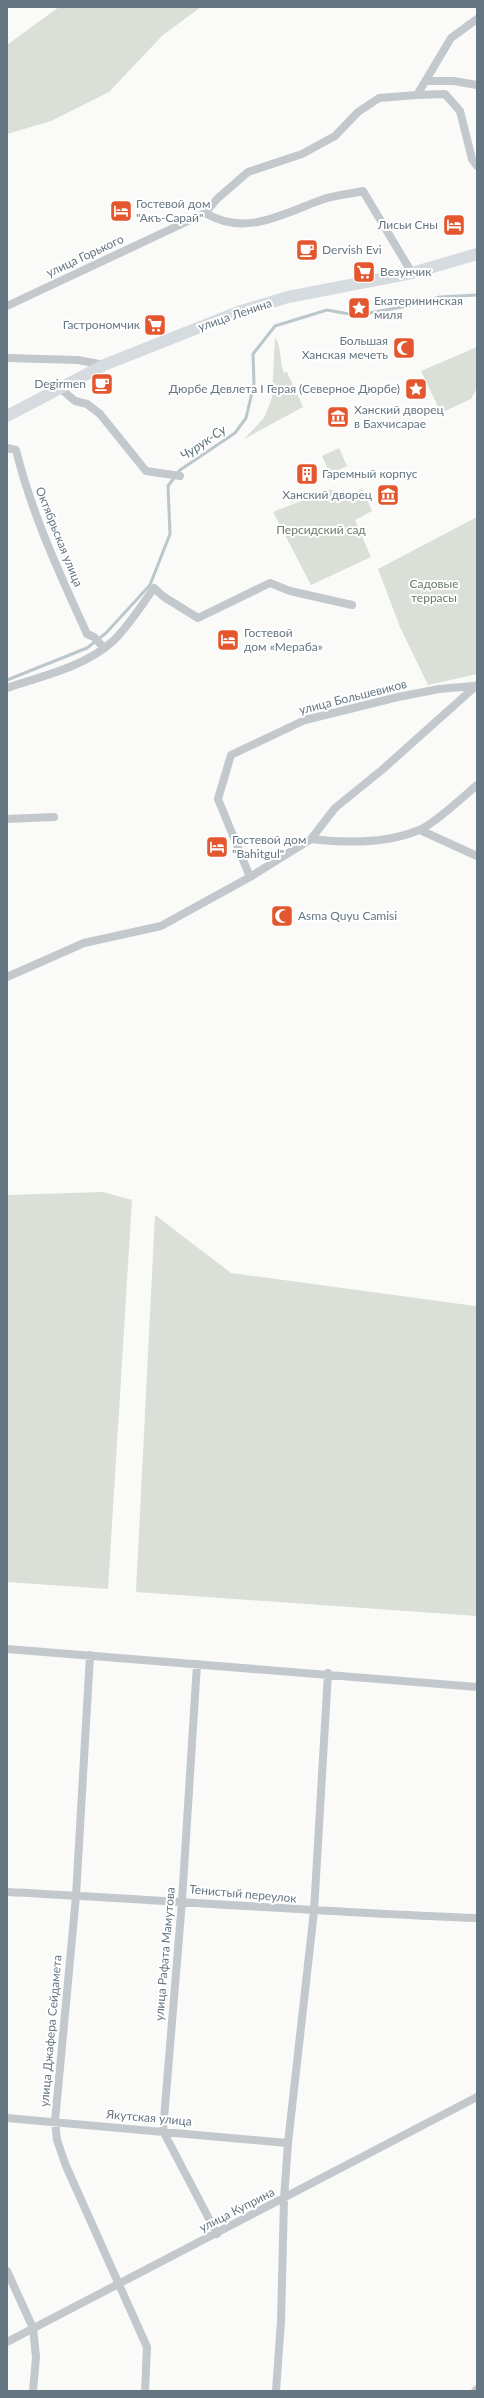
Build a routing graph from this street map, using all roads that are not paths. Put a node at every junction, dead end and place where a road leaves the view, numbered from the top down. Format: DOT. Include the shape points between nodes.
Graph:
graph roads {
  1 [pos="477,19"];
  2 [pos="426,81"];
  3 [pos="477,85"];
  4 [pos="417,95"];
  5 [pos="477,166"];
  6 [pos="205,213"];
  7 [pos="477,254"];
  8 [pos="412,273"];
  9 [pos="7,306"];
  10 [pos="7,358"];
  11 [pos="104,365"];
  12 [pos="61,389"];
  13 [pos="7,416"];
  14 [pos="7,448"];
  15 [pos="176,475"];
  16 [pos="352,605"];
  17 [pos="102,646"];
  18 [pos="475,686"];
  19 [pos="7,688"];
  20 [pos="477,786"];
  21 [pos="54,817"];
  22 [pos="7,819"];
  23 [pos="420,830"];
  24 [pos="311,838"];
  25 [pos="477,856"];
  26 [pos="250,877"];
  27 [pos="7,977"];
  28 [pos="7,1649"];
  29 [pos="90,1655"];
  30 [pos="197,1664"];
  31 [pos="328,1674"];
  32 [pos="477,1687"];
  33 [pos="7,1892"];
  34 [pos="76,1896"];
  35 [pos="182,1901"];
  36 [pos="314,1911"];
  37 [pos="477,1918"];
  38 [pos="477,2097"];
  39 [pos="7,2118"];
  40 [pos="55,2121"];
  41 [pos="163,2131"];
  42 [pos="288,2143"];
  43 [pos="284,2199"];
  44 [pos="217,2234"];
  45 [pos="7,2271"];
  46 [pos="120,2284"];
  47 [pos="33,2328"];
  48 [pos="7,2342"];
  49 [pos="34,2391"];
  50 [pos="145,2391"];
  51 [pos="276,2391"];
  1 -- 2 [label="street" via="451,38 433,64"];
  2 -- 3 [label="street" via="454,81"];
  2 -- 4 [label="street"];
  4 -- 5 [label="street, улица Горького" via="445,94 460,110 472,159"];
  4 -- 6 [label="street, улица Горького" via="379,98 358,112 335,136 302,154 248,172"];
  6 -- 8 [label="street" via="238,224 266,222 322,200 363,191"];
  6 -- 9 [label="street, улица Горького"];
  7 -- 8 [label="main road, улица Ленина"];
  8 -- 11 [label="main road, улица Ленина" via="288,297 238,312"];
  10 -- 11 [label="street" via="78,360"];
  11 -- 12 [label="main road, улица Ленина"];
  12 -- 13 [label="main road, улица Ленина"];
  12 -- 15 [label="street" via="75,401 87,404 100,414 146,472"];
  14 -- 17 [label="street, Октябрьская улица" via="16,450 24,482 46,542 87,634 94,637"];
  16 -- 17 [label="street" via="290,591 270,583 198,618 154,588 113,641"];
  17 -- 19 [label="street" via="71,666"];
  18 -- 24 [label="street" via="383,769 335,808"];
  18 -- 26 [label="street, улица Большевиков" via="439,689 305,720 230,755 218,799"];
  20 -- 23 [label="street"];
  21 -- 22 [label="street"];
  23 -- 24 [label="street" via="387,838 352,841 337,842"];
  23 -- 25 [label="street"];
  24 -- 26 [label="street"];
  26 -- 27 [label="street" via="161,926 84,943"];
  28 -- 29 [label="street"];
  29 -- 30 [label="street"];
  29 -- 34 [label="street, улица Джафера Сейдамета"];
  30 -- 31 [label="street"];
  30 -- 35 [label="street, улица Рафата Мамутова"];
  31 -- 32 [label="street"];
  31 -- 36 [label="street"];
  33 -- 34 [label="street, Тенистый переулок"];
  34 -- 35 [label="street, Тенистый переулок"];
  34 -- 40 [label="street, улица Джафера Сейдамета"];
  35 -- 36 [label="street, Тенистый переулок"];
  35 -- 41 [label="street, улица Рафата Мамутова"];
  36 -- 37 [label="street, Тенистый переулок"];
  36 -- 42 [label="street"];
  38 -- 43 [label="street, улица Куприна"];
  39 -- 40 [label="street, Якутская улица"];
  40 -- 41 [label="street, Якутская улица"];
  40 -- 46 [label="street, улица Джафера Сейдамета" via="57,2140 66,2166"];
  41 -- 42 [label="street, Якутская улица"];
  41 -- 44 [label="street"];
  42 -- 43 [label="street"];
  43 -- 44 [label="street, улица Куприна"];
  43 -- 51 [label="street" via="281,2321"];
  44 -- 46 [label="street, улица Куприна"];
  45 -- 47 [label="street"];
  46 -- 47 [label="street, улица Куприна"];
  46 -- 50 [label="street, улица Джафера Сейдамета" via="147,2347"];
  47 -- 48 [label="street, улица Куприна"];
  47 -- 49 [label="street" via="36,2357"];
}
